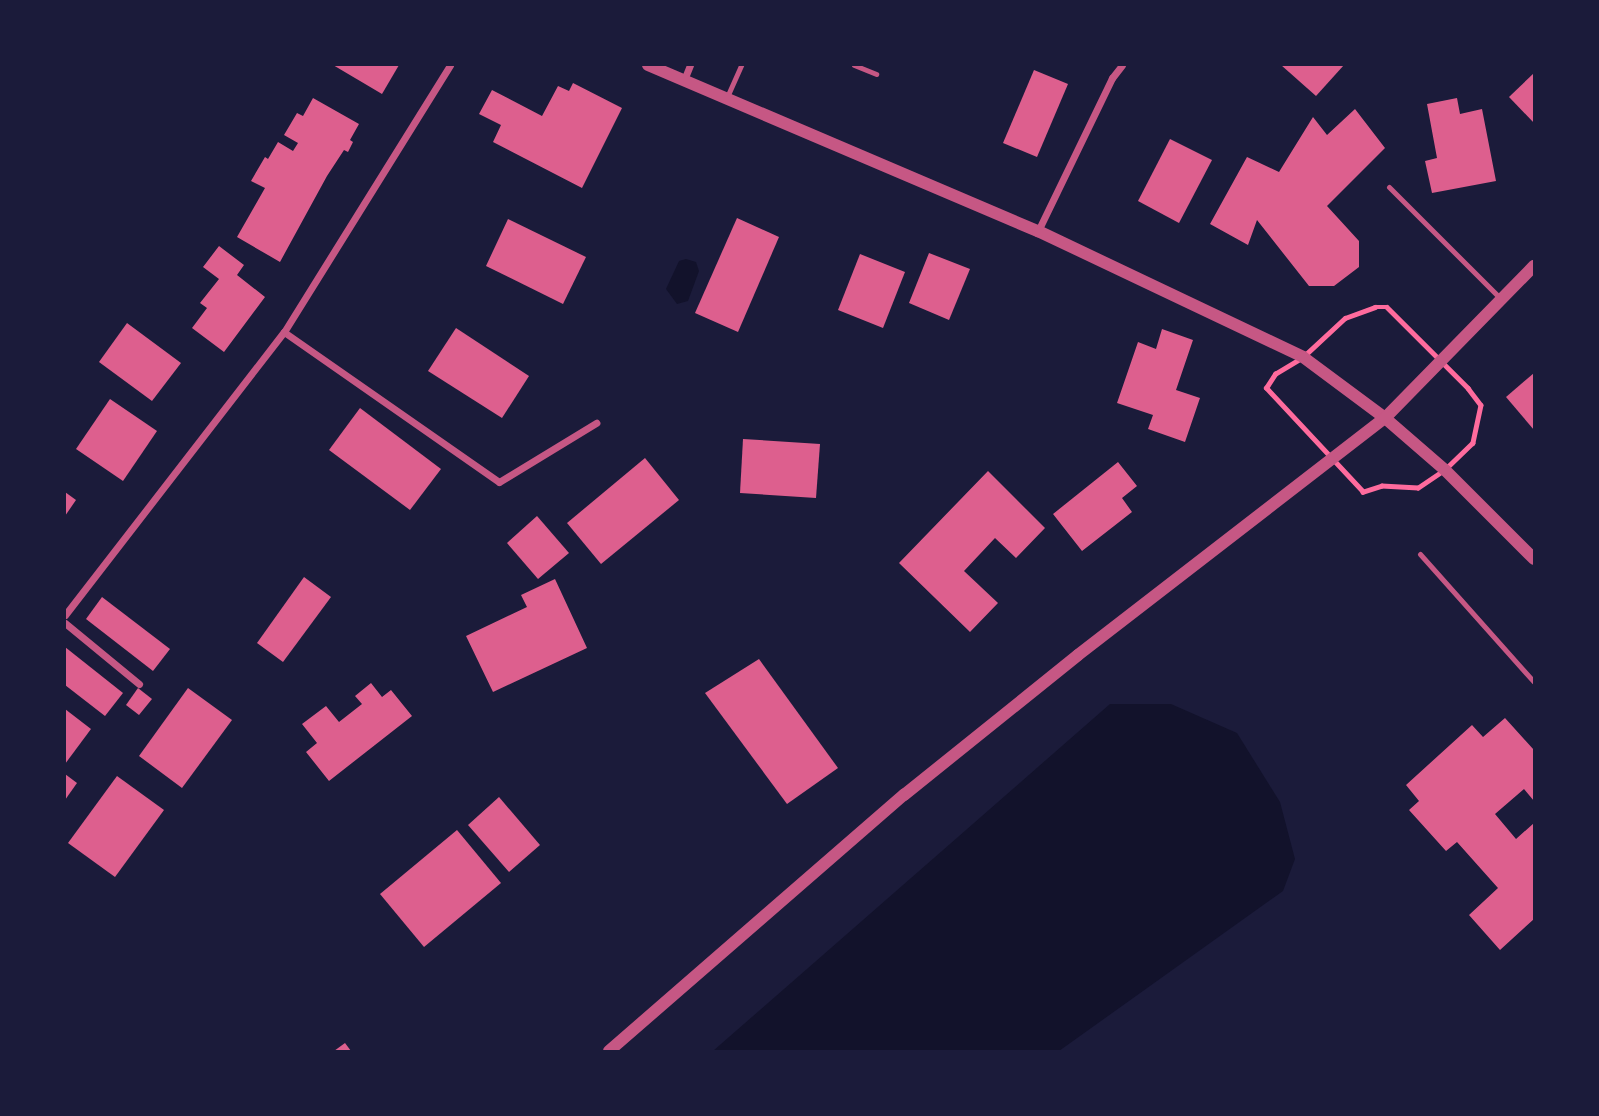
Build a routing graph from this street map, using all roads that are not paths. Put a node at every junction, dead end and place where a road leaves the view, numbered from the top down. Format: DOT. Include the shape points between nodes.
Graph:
graph roads {
  1 [pos="450,65"];
  2 [pos="648,65"];
  3 [pos="690,65"];
  4 [pos="741,65"];
  5 [pos="854,65"];
  6 [pos="1122,65"];
  7 [pos="876,74"];
  8 [pos="684,80"];
  9 [pos="727,99"];
  10 [pos="1389,187"];
  11 [pos="1038,231"];
  12 [pos="1534,266"];
  13 [pos="1502,300"];
  14 [pos="284,332"];
  15 [pos="1385,418"];
  16 [pos="596,423"];
  17 [pos="1420,554"];
  18 [pos="1534,559"];
  19 [pos="65,615"];
  20 [pos="65,623"];
  21 [pos="1534,682"];
  22 [pos="139,684"];
  23 [pos="609,1051"];
  1 -- 14 [label="street"];
  2 -- 8 [label="street"];
  3 -- 8 [label="street"];
  4 -- 9 [label="lane"];
  5 -- 7 [label="lane"];
  6 -- 11 [label="street"];
  8 -- 9 [label="street"];
  9 -- 11 [label="street"];
  10 -- 13 [label="lane"];
  11 -- 15 [label="street" via="1303,357"];
  12 -- 13 [label="street"];
  13 -- 15 [label="street"];
  14 -- 16 [label="street" via="499,482"];
  14 -- 19 [label="street"];
  15 -- 18 [label="street"];
  15 -- 23 [label="street" via="904,795"];
  17 -- 21 [label="lane"];
  20 -- 22 [label="street"];
}
